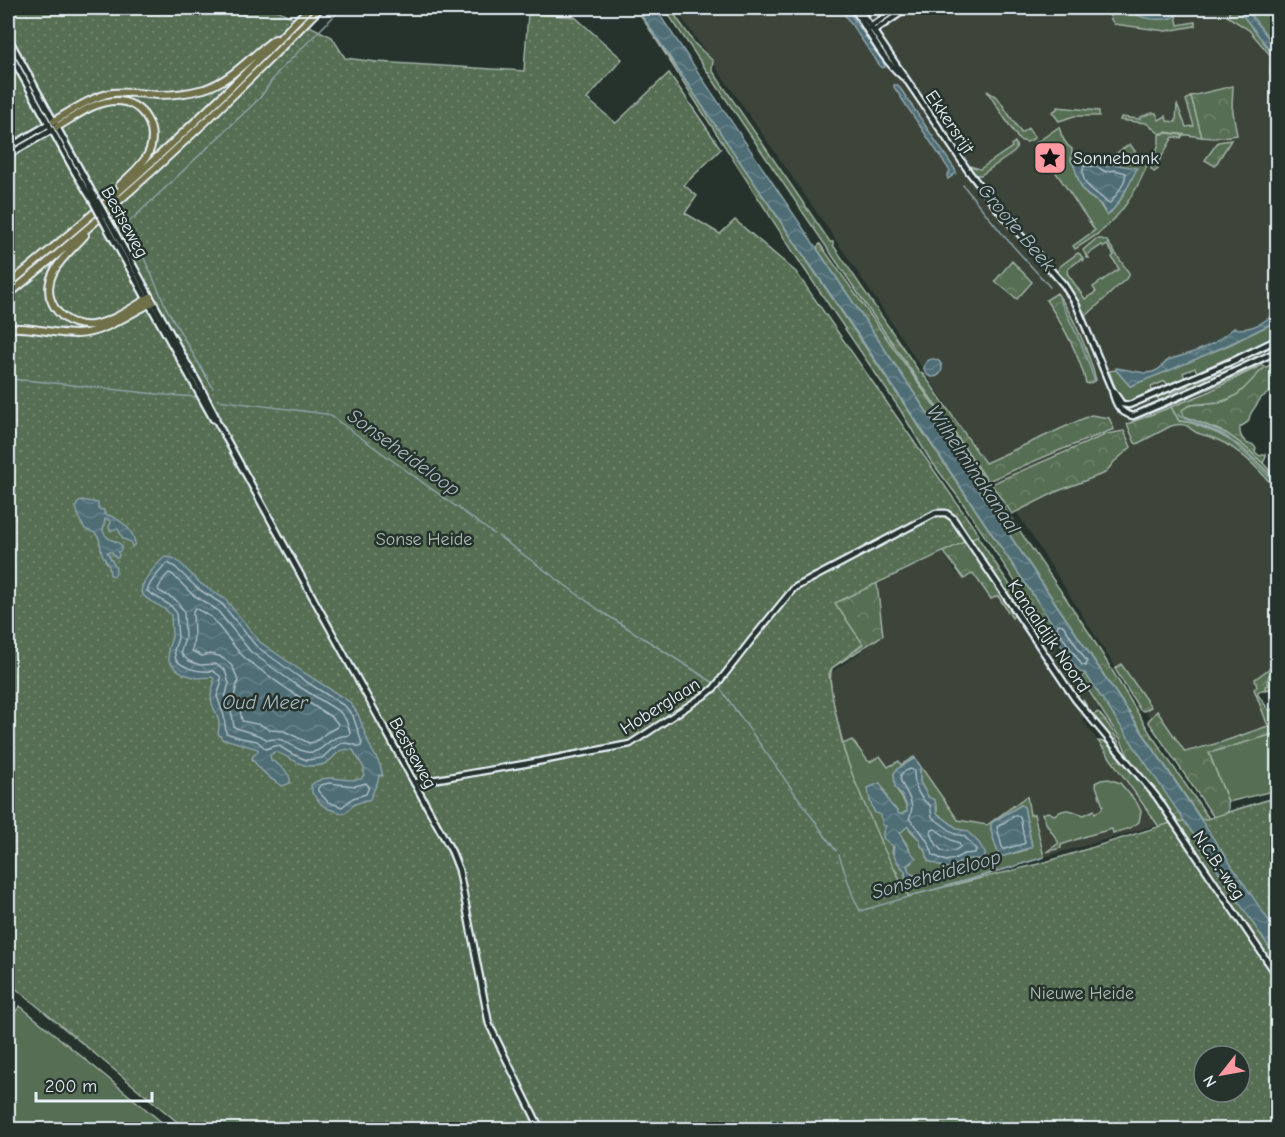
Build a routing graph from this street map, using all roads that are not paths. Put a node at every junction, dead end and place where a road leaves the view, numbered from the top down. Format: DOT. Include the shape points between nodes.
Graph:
graph roads {
  1 [pos="309,8"];
  2 [pos="320,8"];
  3 [pos="853,8"];
  4 [pos="858,8"];
  5 [pos="897,8"];
  6 [pos="908,8"];
  7 [pos="871,29"];
  8 [pos="284,34"];
  9 [pos="8,37"];
  10 [pos="8,50"];
  11 [pos="53,125"];
  12 [pos="8,148"];
  13 [pos="8,155"];
  14 [pos="95,212"];
  15 [pos="104,215"];
  16 [pos="8,285"];
  17 [pos="8,295"];
  18 [pos="150,300"];
  19 [pos="8,328"];
  20 [pos="1278,339"];
  21 [pos="1278,351"];
  22 [pos="1111,388"];
  23 [pos="216,420"];
  24 [pos="946,513"];
  25 [pos="1135,770"];
  26 [pos="414,783"];
  27 [pos="1278,977"];
  28 [pos="541,1130"];
  1 -- 8 [label="highway"];
  2 -- 15 [label="highway" via="179,148"];
  3 -- 7 [label="main road, Ekkersrijt"];
  4 -- 7 [label="main road, Ekkersrijt"];
  5 -- 7 [label="main road"];
  6 -- 7 [label="main road"];
  7 -- 22 [label="main road, Ekkersrijt" via="894,70 905,79 969,172 1069,293"];
  8 -- 11 [label="highway" via="229,76 206,88 172,95 112,93 90,101"];
  8 -- 14 [label="highway"];
  9 -- 11 [label="main road, Bestseweg"];
  10 -- 11 [label="main road, Bestseweg"];
  11 -- 12 [label="main road"];
  11 -- 13 [label="main road"];
  11 -- 14 [label="highway" via="116,101 139,109 148,121 152,134 149,152"];
  11 -- 18 [label="main road, Bestseweg, bridge"];
  14 -- 16 [label="highway"];
  15 -- 17 [label="highway"];
  15 -- 18 [label="highway" via="55,268 50,285 53,305 70,322 88,325"];
  18 -- 19 [label="highway" via="109,326 87,333"];
  18 -- 23 [label="main road, Bestseweg"];
  18 -- 23 [label="main road, Bestseweg"];
  20 -- 22 [label="main road" via="1129,405 1122,404"];
  21 -- 22 [label="main road, Ekkersrijt" via="1133,416 1118,408"];
  23 -- 26 [label="main road, Bestseweg"];
  24 -- 25 [label="main road, Kanaaldijk Noord" via="1075,699"];
  24 -- 26 [label="main road, Hoberglaan" via="936,513 794,588 714,688 633,743"];
  25 -- 27 [label="main road, N.C.B.-weg"];
  26 -- 28 [label="main road, Bestseweg" via="459,870 489,1023"];
}
